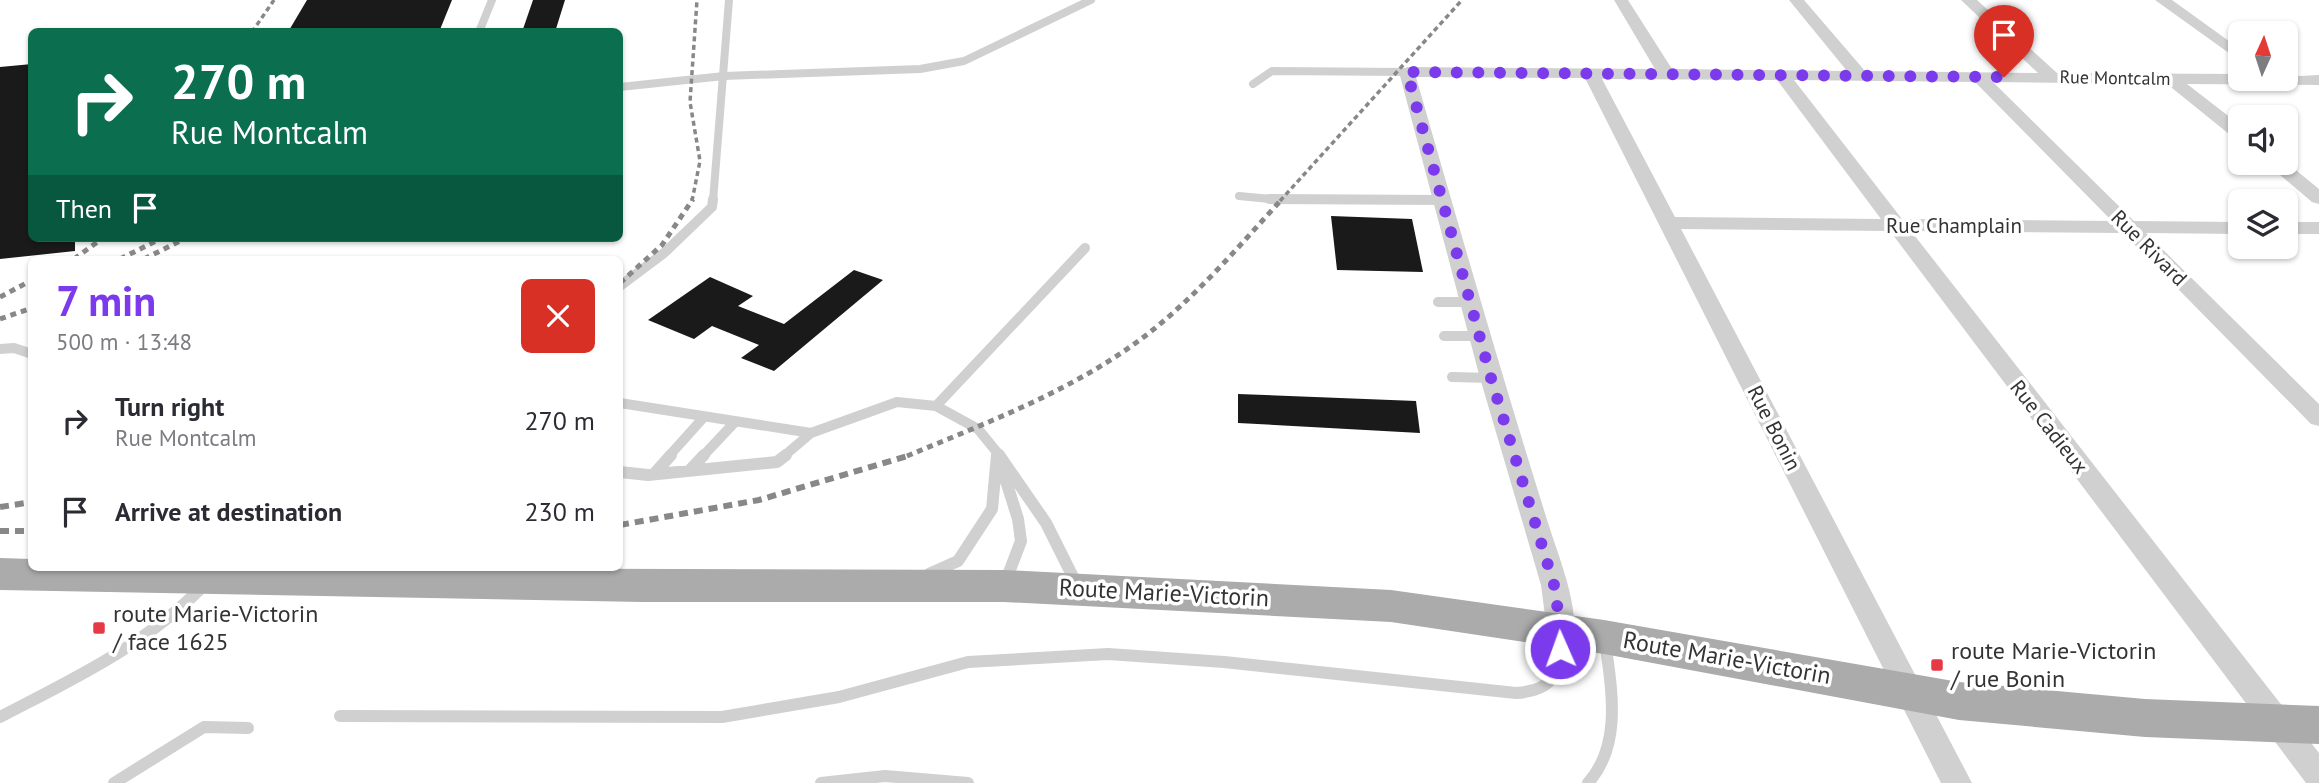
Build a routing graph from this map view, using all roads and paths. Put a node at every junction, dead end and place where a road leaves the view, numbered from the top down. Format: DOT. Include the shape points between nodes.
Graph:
graph roads {
  1 [pos="492,0"];
  2 [pos="729,0"];
  3 [pos="1091,0"];
  4 [pos="1621,0"];
  5 [pos="1796,0"];
  6 [pos="1968,0"];
  7 [pos="2162,0"];
  8 [pos="481,28"];
  9 [pos="2228,47"];
  10 [pos="1407,72"];
  11 [pos="1591,74"];
  12 [pos="1668,75"];
  13 [pos="724,76"];
  14 [pos="1782,76"];
  15 [pos="1860,76"];
  16 [pos="1979,77"];
  17 [pos="2053,78"];
  18 [pos="2171,79"];
  19 [pos="2228,79"];
  20 [pos="2298,80"];
  21 [pos="2319,80"];
  22 [pos="1254,84"];
  23 [pos="623,87"];
  24 [pos="2228,124"];
  25 [pos="2291,175"];
  26 [pos="1239,196"];
  27 [pos="2319,198"];
  28 [pos="1442,200"];
  29 [pos="1669,223"];
  30 [pos="1896,225"];
  31 [pos="2129,227"];
  32 [pos="2228,228"];
  33 [pos="2298,228"];
  34 [pos="2319,228"];
  35 [pos="1085,248"];
  36 [pos="623,284"];
  37 [pos="1438,302"];
  38 [pos="1471,302"];
  39 [pos="1444,336"];
  40 [pos="1480,336"];
  41 [pos="0,349"];
  42 [pos="28,353"];
  43 [pos="1452,377"];
  44 [pos="1491,378"];
  45 [pos="623,404"];
  46 [pos="936,406"];
  47 [pos="704,417"];
  48 [pos="2319,418"];
  49 [pos="735,422"];
  50 [pos="811,433"];
  51 [pos="997,452"];
  52 [pos="688,471"];
  53 [pos="623,472"];
  54 [pos="654,474"];
  55 [pos="0,574"];
  56 [pos="210,578"];
  57 [pos="877,585"];
  58 [pos="1004,586"];
  59 [pos="1078,588"];
  60 [pos="1561,631"];
  61 [pos="1604,638"];
  62 [pos="1910,692"];
  63 [pos="340,716"];
  64 [pos="0,717"];
  65 [pos="2299,724"];
  66 [pos="248,728"];
  67 [pos="2319,776"];
  68 [pos="114,783"];
  69 [pos="821,783"];
  70 [pos="968,783"];
  71 [pos="1588,783"];
  72 [pos="1956,783"];
  1 -- 8 [label="lane"];
  2 -- 13 [label="lane"];
  3 -- 13 [label="lane" via="964,61 920,69"];
  4 -- 12 [label="street"];
  5 -- 15 [label="street"];
  6 -- 17 [label="street"];
  7 -- 9 [label="street"];
  10 -- 11 [label="street, Rue Montcalm"];
  10 -- 22 [label="lane" via="1272,71"];
  10 -- 28 [label="street"];
  11 -- 12 [label="street, Rue Montcalm"];
  11 -- 29 [label="street, Rue Bonin"];
  12 -- 14 [label="street, Rue Montcalm"];
  13 -- 23 [label="lane"];
  13 -- 36 [label="lane" via="712,207"];
  14 -- 15 [label="street, Rue Montcalm"];
  14 -- 30 [label="street, Rue Cadieux"];
  15 -- 16 [label="street, Rue Montcalm"];
  16 -- 17 [label="street, Rue Montcalm"];
  16 -- 31 [label="street, Rue Rivard"];
  17 -- 18 [label="street, Rue Montcalm"];
  18 -- 19 [label="street, Rue Montcalm"];
  18 -- 24 [label="street"];
  20 -- 21 [label="street, Rue Montcalm"];
  25 -- 27 [label="street"];
  26 -- 28 [label="lane"];
  28 -- 38 [label="street"];
  29 -- 30 [label="street, Rue Champlain"];
  29 -- 62 [label="street, Rue Bonin"];
  30 -- 31 [label="street, Rue Champlain"];
  30 -- 65 [label="street, Rue Cadieux"];
  31 -- 32 [label="street, Rue Champlain"];
  31 -- 48 [label="street, Rue Rivard"];
  33 -- 34 [label="street"];
  35 -- 46 [label="lane"];
  37 -- 38 [label="lane"];
  38 -- 40 [label="street"];
  39 -- 40 [label="lane"];
  40 -- 44 [label="street"];
  41 -- 42 [label="lane"];
  43 -- 44 [label="lane"];
  44 -- 60 [label="street" via="1554,585"];
  45 -- 47 [label="lane"];
  46 -- 50 [label="lane" via="897,402"];
  46 -- 51 [label="lane" via="978,429"];
  47 -- 49 [label="lane"];
  47 -- 54 [label="lane"];
  49 -- 50 [label="lane"];
  49 -- 52 [label="lane"];
  50 -- 52 [label="lane" via="777,462"];
  51 -- 57 [label="lane" via="992,509 958,561 925,576"];
  51 -- 58 [label="lane" via="1021,541"];
  51 -- 59 [label="lane" via="1045,523"];
  52 -- 54 [label="lane"];
  53 -- 54 [label="lane"];
  55 -- 56 [label="main road, Route Marie-Victorin"];
  56 -- 57 [label="main road, Route Marie-Victorin"];
  56 -- 64 [label="lane" via="166,624 132,648"];
  57 -- 58 [label="main road, Route Marie-Victorin"];
  58 -- 59 [label="main road, Route Marie-Victorin"];
  59 -- 60 [label="main road, Route Marie-Victorin" via="1391,606"];
  60 -- 61 [label="main road, Route Marie-Victorin"];
  60 -- 63 [label="lane" via="1559,668 1551,683 1533,694 1108,654 968,662 839,697 722,717"];
  61 -- 62 [label="main road, Route Marie-Victorin"];
  61 -- 71 [label="lane" via="1611,685 1609,749 1597,776"];
  62 -- 65 [label="main road, Route Marie-Victorin" via="2067,713"];
  62 -- 72 [label="street, Rue Bonin"];
  65 -- 67 [label="street, Rue Cadieux"];
  66 -- 68 [label="lane" via="204,727"];
  69 -- 70 [label="lane" via="885,776"];
}
